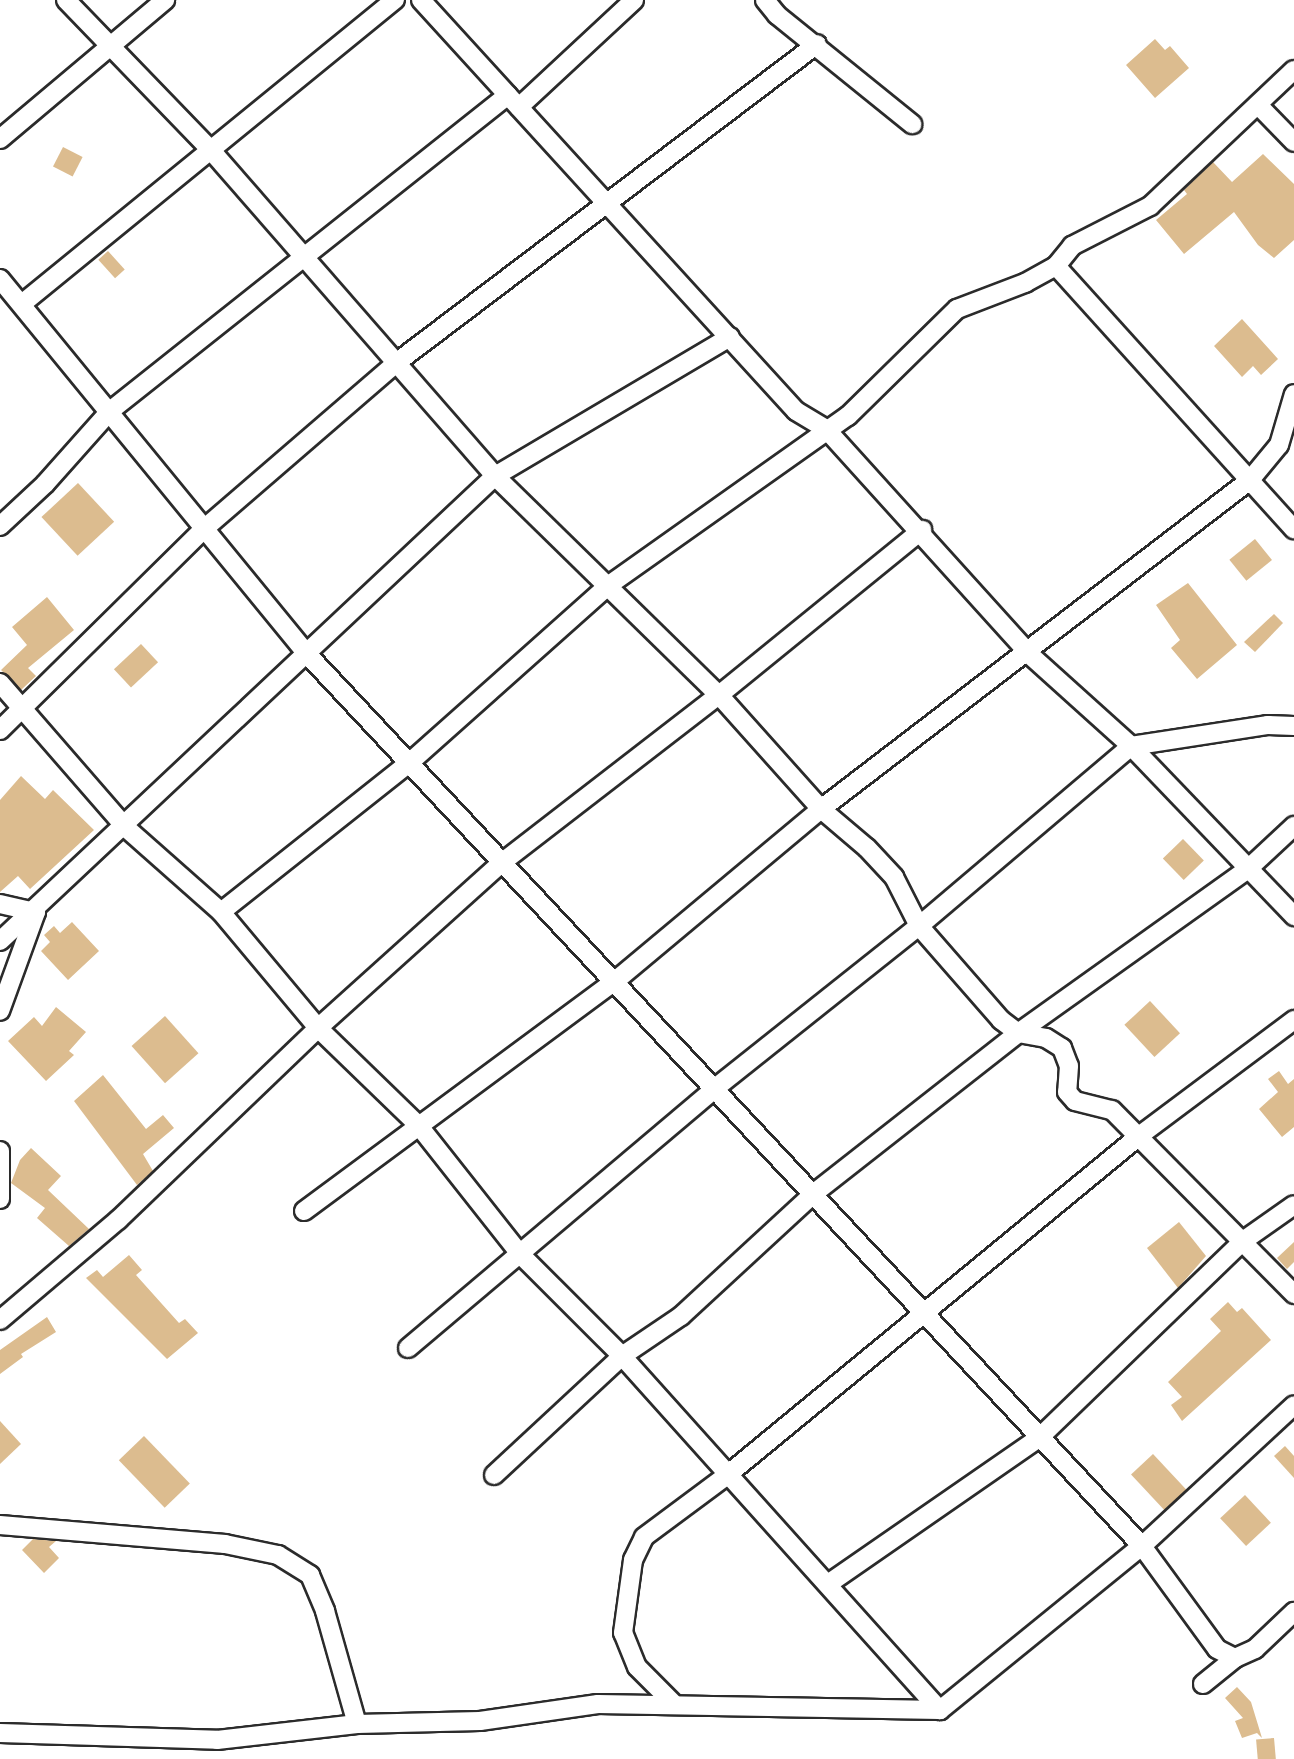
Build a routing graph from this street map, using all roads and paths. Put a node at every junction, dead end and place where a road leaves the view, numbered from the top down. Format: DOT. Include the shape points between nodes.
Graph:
graph roads {
  1 [pos="66,0"];
  2 [pos="165,0"];
  3 [pos="395,0"];
  4 [pos="421,0"];
  5 [pos="634,0"];
  6 [pos="765,0"];
  7 [pos="817,44"];
  8 [pos="109,45"];
  9 [pos="1294,70"];
  10 [pos="514,101"];
  11 [pos="1259,106"];
  12 [pos="912,124"];
  13 [pos="0,139"];
  14 [pos="1294,142"];
  15 [pos="209,148"];
  16 [pos="609,205"];
  17 [pos="305,258"];
  18 [pos="1056,266"];
  19 [pos="0,279"];
  20 [pos="23,303"];
  21 [pos="730,337"];
  22 [pos="396,362"];
  23 [pos="1294,394"];
  24 [pos="110,411"];
  25 [pos="826,429"];
  26 [pos="1287,439"];
  27 [pos="495,476"];
  28 [pos="1250,480"];
  29 [pos="0,526"];
  30 [pos="205,528"];
  31 [pos="1294,529"];
  32 [pos="922,530"];
  33 [pos="609,585"];
  34 [pos="307,654"];
  35 [pos="1029,654"];
  36 [pos="0,683"];
  37 [pos="719,695"];
  38 [pos="22,709"];
  39 [pos="1294,726"];
  40 [pos="0,730"];
  41 [pos="1132,746"];
  42 [pos="408,764"];
  43 [pos="821,809"];
  44 [pos="1294,826"];
  45 [pos="125,827"];
  46 [pos="499,864"];
  47 [pos="1249,868"];
  48 [pos="0,904"];
  49 [pos="36,912"];
  50 [pos="221,912"];
  51 [pos="1294,916"];
  52 [pos="919,926"];
  53 [pos="0,941"];
  54 [pos="614,982"];
  55 [pos="0,1011"];
  56 [pos="1294,1020"];
  57 [pos="318,1028"];
  58 [pos="1018,1033"];
  59 [pos="714,1089"];
  60 [pos="419,1126"];
  61 [pos="1139,1136"];
  62 [pos="0,1151"];
  63 [pos="813,1194"];
  64 [pos="0,1199"];
  65 [pos="1294,1205"];
  66 [pos="304,1211"];
  67 [pos="1244,1241"];
  68 [pos="521,1255"];
  69 [pos="1294,1294"];
  70 [pos="923,1312"];
  71 [pos="0,1320"];
  72 [pos="408,1348"];
  73 [pos="622,1356"];
  74 [pos="1294,1405"];
  75 [pos="1040,1437"];
  76 [pos="494,1475"];
  77 [pos="726,1476"];
  78 [pos="0,1525"];
  79 [pos="1142,1546"];
  80 [pos="828,1584"];
  81 [pos="1294,1612"];
  82 [pos="1235,1658"];
  83 [pos="1203,1684"];
  84 [pos="674,1704"];
  85 [pos="940,1710"];
  86 [pos="358,1724"];
  87 [pos="0,1733"];
  1 -- 8 [label="street"];
  2 -- 8 [label="street"];
  3 -- 15 [label="street"];
  4 -- 10 [label="street"];
  5 -- 10 [label="street"];
  6 -- 7 [label="street" via="777,15"];
  7 -- 12 [label="street"];
  7 -- 16 [label="street" via="722,112"];
  8 -- 13 [label="street"];
  8 -- 15 [label="street"];
  9 -- 11 [label="street"];
  10 -- 16 [label="street"];
  10 -- 17 [label="street"];
  11 -- 14 [label="street"];
  11 -- 18 [label="street" via="1150,206 1072,246"];
  15 -- 17 [label="street"];
  15 -- 20 [label="street"];
  16 -- 21 [label="street"];
  16 -- 22 [label="street"];
  17 -- 22 [label="street"];
  17 -- 24 [label="street"];
  18 -- 25 [label="street" via="957,309 848,416"];
  18 -- 28 [label="street"];
  19 -- 20 [label="street"];
  20 -- 24 [label="street"];
  21 -- 25 [label="street" via="796,411"];
  21 -- 27 [label="street"];
  22 -- 27 [label="street"];
  22 -- 30 [label="street"];
  23 -- 26 [label="street"];
  24 -- 29 [label="street"];
  24 -- 30 [label="street"];
  25 -- 32 [label="street"];
  25 -- 33 [label="street"];
  26 -- 28 [label="street"];
  27 -- 33 [label="street"];
  27 -- 34 [label="street"];
  28 -- 31 [label="street"];
  28 -- 35 [label="street"];
  30 -- 34 [label="street"];
  30 -- 38 [label="street"];
  32 -- 35 [label="street"];
  32 -- 37 [label="street"];
  33 -- 37 [label="street"];
  33 -- 42 [label="street"];
  34 -- 42 [label="street"];
  34 -- 45 [label="street"];
  35 -- 41 [label="street"];
  35 -- 43 [label="street"];
  36 -- 38 [label="street"];
  37 -- 43 [label="street"];
  37 -- 46 [label="street"];
  38 -- 40 [label="street"];
  38 -- 45 [label="street"];
  39 -- 41 [label="street" via="1153,739"];
  41 -- 47 [label="street"];
  41 -- 52 [label="street"];
  42 -- 46 [label="street"];
  42 -- 50 [label="street"];
  43 -- 52 [label="street" via="894,877"];
  43 -- 54 [label="street"];
  44 -- 47 [label="street"];
  45 -- 49 [label="street"];
  45 -- 50 [label="street"];
  46 -- 54 [label="street"];
  46 -- 57 [label="street"];
  47 -- 51 [label="street"];
  47 -- 58 [label="street"];
  48 -- 49 [label="street"];
  49 -- 53 [label="street"];
  49 -- 55 [label="street"];
  50 -- 57 [label="street"];
  52 -- 58 [label="street" via="1001,1020"];
  52 -- 59 [label="street"];
  54 -- 59 [label="street"];
  54 -- 60 [label="street"];
  56 -- 61 [label="street"];
  57 -- 60 [label="street"];
  57 -- 71 [label="street" via="118,1220"];
  58 -- 61 [label="street" via="1046,1038 1062,1048 1069,1066 1067,1092 1075,1101 1112,1110"];
  58 -- 63 [label="street"];
  59 -- 63 [label="street"];
  59 -- 68 [label="street"];
  60 -- 66 [label="street"];
  60 -- 68 [label="street"];
  61 -- 67 [label="street"];
  61 -- 70 [label="street"];
  62 -- 64 [label="street"];
  63 -- 70 [label="street"];
  63 -- 73 [label="street" via="681,1316"];
  65 -- 67 [label="street"];
  67 -- 69 [label="street"];
  67 -- 75 [label="street"];
  68 -- 72 [label="street"];
  68 -- 73 [label="street"];
  70 -- 75 [label="street"];
  70 -- 77 [label="street"];
  73 -- 76 [label="street"];
  73 -- 77 [label="street"];
  74 -- 79 [label="street"];
  75 -- 79 [label="street"];
  75 -- 80 [label="street"];
  77 -- 80 [label="street"];
  77 -- 84 [label="street" via="644,1537 633,1560 623,1633 637,1667"];
  78 -- 86 [label="street" via="225,1544 278,1555 310,1575"];
  79 -- 82 [label="street" via="1217,1649"];
  79 -- 85 [label="street"];
  80 -- 85 [label="street"];
  81 -- 82 [label="street" via="1255,1649"];
  82 -- 83 [label="street"];
  84 -- 85 [label="street"];
  84 -- 86 [label="street" via="598,1704 480,1721"];
  86 -- 87 [label="street" via="217,1740"];
}
